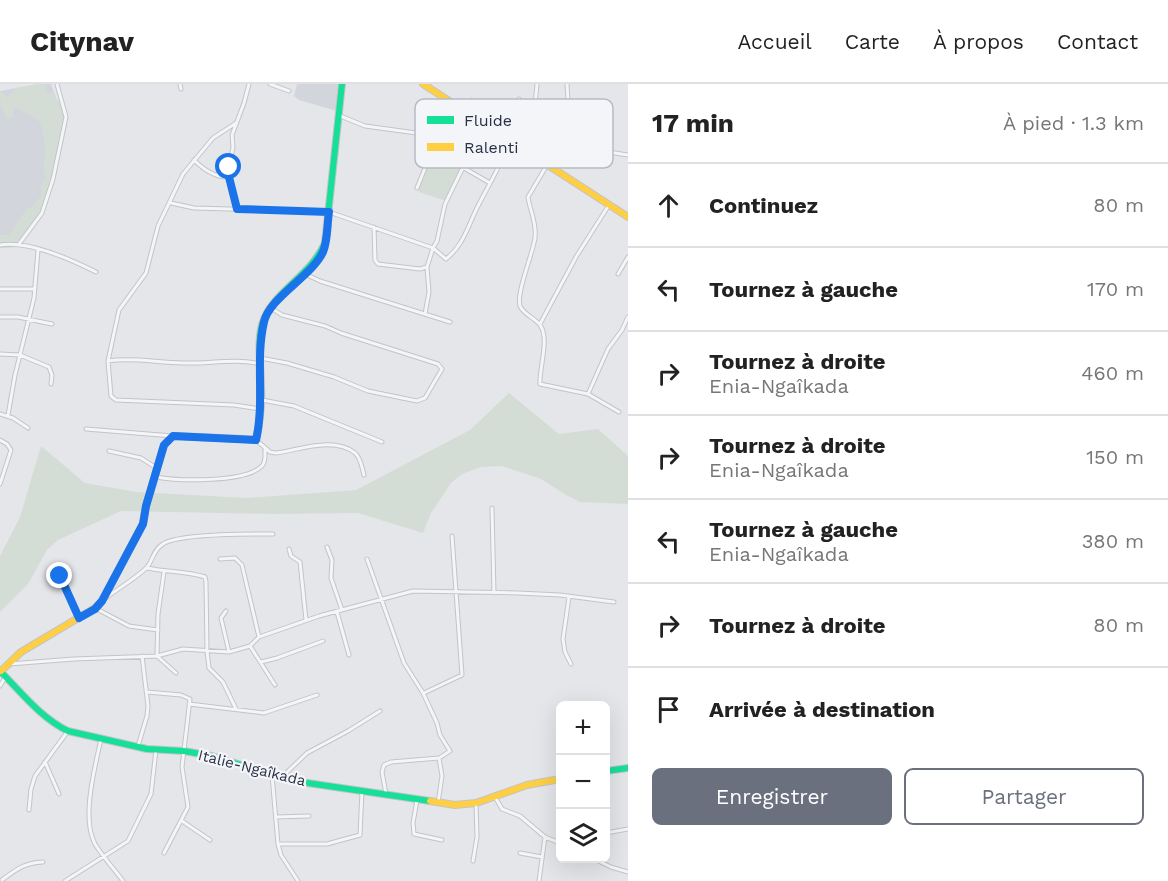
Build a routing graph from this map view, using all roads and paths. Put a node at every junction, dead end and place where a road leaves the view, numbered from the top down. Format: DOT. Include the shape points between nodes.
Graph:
graph roads {
  1 [pos="57,84"];
  2 [pos="180,84"];
  3 [pos="249,84"];
  4 [pos="270,84"];
  5 [pos="342,84"];
  6 [pos="423,84"];
  7 [pos="537,84"];
  8 [pos="567,84"];
  9 [pos="181,89"];
  10 [pos="289,91"];
  11 [pos="446,99"];
  12 [pos="536,99"];
  13 [pos="568,99"];
  14 [pos="338,115"];
  15 [pos="236,123"];
  16 [pos="415,133"];
  17 [pos="613,152"];
  18 [pos="628,155"];
  19 [pos="194,159"];
  20 [pos="425,168"];
  21 [pos="464,168"];
  22 [pos="499,168"];
  23 [pos="544,168"];
  24 [pos="552,168"];
  25 [pos="229,177"];
  26 [pos="490,183"];
  27 [pos="417,188"];
  28 [pos="170,203"];
  29 [pos="609,205"];
  30 [pos="237,209"];
  31 [pos="329,212"];
  32 [pos="627,215"];
  33 [pos="375,227"];
  34 [pos="19,244"];
  35 [pos="0,245"];
  36 [pos="433,248"];
  37 [pos="38,250"];
  38 [pos="628,257"];
  39 [pos="427,267"];
  40 [pos="96,272"];
  41 [pos="304,274"];
  42 [pos="618,274"];
  43 [pos="0,289"];
  44 [pos="35,289"];
  45 [pos="271,308"];
  46 [pos="424,314"];
  47 [pos="0,317"];
  48 [pos="628,317"];
  49 [pos="29,319"];
  50 [pos="450,322"];
  51 [pos="52,324"];
  52 [pos="540,324"];
  53 [pos="0,354"];
  54 [pos="20,355"];
  55 [pos="108,361"];
  56 [pos="261,361"];
  57 [pos="51,384"];
  58 [pos="588,394"];
  59 [pos="262,400"];
  60 [pos="260,408"];
  61 [pos="619,412"];
  62 [pos="0,414"];
  63 [pos="8,415"];
  64 [pos="28,428"];
  65 [pos="86,429"];
  66 [pos="173,436"];
  67 [pos="0,440"];
  68 [pos="256,440"];
  69 [pos="382,442"];
  70 [pos="265,447"];
  71 [pos="109,452"];
  72 [pos="2,469"];
  73 [pos="158,469"];
  74 [pos="364,475"];
  75 [pos="156,477"];
  76 [pos="0,484"];
  77 [pos="492,508"];
  78 [pos="273,534"];
  79 [pos="452,536"];
  80 [pos="327,547"];
  81 [pos="290,549"];
  82 [pos="220,559"];
  83 [pos="367,559"];
  84 [pos="147,568"];
  85 [pos="164,572"];
  86 [pos="60,576"];
  87 [pos="456,592"];
  88 [pos="494,593"];
  89 [pos="569,597"];
  90 [pos="102,601"];
  91 [pos="380,601"];
  92 [pos="614,602"];
  93 [pos="95,609"];
  94 [pos="342,610"];
  95 [pos="226,611"];
  96 [pos="337,612"];
  97 [pos="79,618"];
  98 [pos="306,621"];
  99 [pos="158,630"];
  100 [pos="259,637"];
  101 [pos="323,641"];
  102 [pos="250,646"];
  103 [pos="207,651"];
  104 [pos="229,652"];
  105 [pos="349,655"];
  106 [pos="142,656"];
  107 [pos="158,656"];
  108 [pos="261,662"];
  109 [pos="9,664"];
  110 [pos="571,664"];
  111 [pos="2,673"];
  112 [pos="176,673"];
  113 [pos="275,685"];
  114 [pos="0,686"];
  115 [pos="147,692"];
  116 [pos="423,693"];
  117 [pos="317,695"];
  118 [pos="189,704"];
  119 [pos="236,709"];
  120 [pos="380,711"];
  121 [pos="68,731"];
  122 [pos="101,739"];
  123 [pos="138,746"];
  124 [pos="156,750"];
  125 [pos="184,751"];
  126 [pos="439,758"];
  127 [pos="45,762"];
  128 [pos="628,768"];
  129 [pos="610,770"];
  130 [pos="272,773"];
  131 [pos="282,777"];
  132 [pos="556,780"];
  133 [pos="362,791"];
  134 [pos="59,794"];
  135 [pos="386,795"];
  136 [pos="495,797"];
  137 [pos="417,800"];
  138 [pos="476,803"];
  139 [pos="438,804"];
  140 [pos="28,810"];
  141 [pos="309,816"];
  142 [pos="276,817"];
  143 [pos="182,821"];
  144 [pos="628,829"];
  145 [pos="610,832"];
  146 [pos="545,837"];
  147 [pos="210,840"];
  148 [pos="442,840"];
  149 [pos="556,841"];
  150 [pos="278,844"];
  151 [pos="164,853"];
  152 [pos="520,853"];
  153 [pos="105,857"];
  154 [pos="543,857"];
  155 [pos="472,861"];
  156 [pos="43,862"];
  157 [pos="602,863"];
  158 [pos="628,872"];
  159 [pos="2,879"];
  160 [pos="65,881"];
  161 [pos="123,881"];
  162 [pos="298,881"];
  163 [pos="539,881"];
  1 -- 34 [label="street" via="66,117 53,179 42,213"];
  2 -- 9 [label="street"];
  3 -- 15 [label="street"];
  4 -- 10 [label="street"];
  5 -- 14 [label="street"];
  6 -- 11 [label="street"];
  7 -- 12 [label="street"];
  8 -- 13 [label="street"];
  14 -- 16 [label="street" via="365,126"];
  14 -- 31 [label="street"];
  15 -- 19 [label="street" via="213,138"];
  15 -- 25 [label="street"];
  17 -- 18 [label="street"];
  19 -- 25 [label="street" via="220,178"];
  19 -- 28 [label="street"];
  20 -- 27 [label="street"];
  21 -- 26 [label="street"];
  21 -- 36 [label="street" via="445,204"];
  22 -- 26 [label="street"];
  23 -- 52 [label="street" via="528,197 536,237 520,302 522,309"];
  24 -- 29 [label="street"];
  25 -- 30 [label="street"];
  26 -- 36 [label="street" via="465,237 449,258"];
  28 -- 30 [label="street"];
  28 -- 55 [label="street" via="158,226 146,273 119,310"];
  29 -- 32 [label="street"];
  29 -- 52 [label="street"];
  30 -- 31 [label="street"];
  31 -- 33 [label="street"];
  31 -- 41 [label="street" via="322,254"];
  33 -- 36 [label="street"];
  33 -- 39 [label="street" via="378,264"];
  34 -- 35 [label="street"];
  34 -- 37 [label="street"];
  36 -- 39 [label="street"];
  37 -- 40 [label="street"];
  37 -- 44 [label="street"];
  38 -- 42 [label="street"];
  39 -- 46 [label="street" via="429,292"];
  41 -- 45 [label="street"];
  41 -- 46 [label="street"];
  43 -- 44 [label="street"];
  44 -- 49 [label="street"];
  45 -- 56 [label="street" via="264,320"];
  45 -- 56 [label="street" via="282,315 438,364 442,369 425,398 417,401 368,391 287,363"];
  46 -- 50 [label="street"];
  47 -- 49 [label="street"];
  48 -- 58 [label="street"];
  49 -- 51 [label="street"];
  49 -- 54 [label="street"];
  52 -- 58 [label="street" via="544,336 540,384"];
  53 -- 54 [label="street"];
  54 -- 57 [label="street" via="48,367"];
  54 -- 63 [label="street"];
  55 -- 56 [label="street"];
  55 -- 60 [label="street" via="111,396 116,400"];
  56 -- 59 [label="street"];
  58 -- 61 [label="street"];
  59 -- 60 [label="street"];
  59 -- 69 [label="street" via="294,406"];
  60 -- 68 [label="street"];
  62 -- 63 [label="street"];
  63 -- 64 [label="street"];
  65 -- 66 [label="street"];
  66 -- 68 [label="street"];
  66 -- 73 [label="street" via="164,445"];
  67 -- 72 [label="street" via="11,450"];
  68 -- 70 [label="street"];
  70 -- 74 [label="street" via="276,453 338,446 355,453"];
  70 -- 75 [label="street" via="261,468 235,477"];
  71 -- 73 [label="street" via="141,458"];
  72 -- 76 [label="street"];
  73 -- 75 [label="street"];
  75 -- 90 [label="street" via="143,524"];
  77 -- 88 [label="street"];
  78 -- 84 [label="street" via="170,541 157,549"];
  79 -- 87 [label="street"];
  80 -- 94 [label="street" via="332,560 331,578"];
  81 -- 98 [label="street" via="293,559 300,562"];
  82 -- 100 [label="street" via="235,558 243,565"];
  83 -- 91 [label="street"];
  84 -- 85 [label="street"];
  84 -- 90 [label="street"];
  85 -- 99 [label="street"];
  85 -- 103 [label="street" via="204,578"];
  86 -- 97 [label="street"];
  87 -- 88 [label="street"];
  87 -- 91 [label="street" via="413,591"];
  87 -- 116 [label="street" via="462,675"];
  88 -- 89 [label="street"];
  89 -- 92 [label="street"];
  89 -- 110 [label="street" via="563,639"];
  90 -- 93 [label="street"];
  91 -- 94 [label="street"];
  91 -- 116 [label="street" via="404,663"];
  93 -- 97 [label="street"];
  93 -- 99 [label="street" via="129,626"];
  94 -- 96 [label="street"];
  95 -- 104 [label="street" via="221,618"];
  96 -- 98 [label="street"];
  96 -- 105 [label="street"];
  97 -- 109 [label="street" via="21,652"];
  98 -- 100 [label="street"];
  99 -- 107 [label="street"];
  100 -- 102 [label="street"];
  101 -- 108 [label="street"];
  102 -- 104 [label="street"];
  102 -- 108 [label="street"];
  103 -- 104 [label="street"];
  103 -- 107 [label="street" via="183,649"];
  103 -- 119 [label="street" via="209,668 223,682"];
  106 -- 107 [label="street"];
  106 -- 109 [label="street"];
  106 -- 115 [label="street"];
  107 -- 112 [label="street"];
  108 -- 113 [label="street"];
  109 -- 111 [label="street"];
  111 -- 114 [label="street"];
  111 -- 121 [label="street, Italie-Ngaîkada" via="42,713"];
  115 -- 118 [label="street" via="188,697"];
  115 -- 123 [label="street" via="147,716"];
  116 -- 126 [label="street" via="450,749 450,753"];
  117 -- 119 [label="street" via="264,713"];
  118 -- 119 [label="street"];
  118 -- 125 [label="street"];
  120 -- 131 [label="street" via="307,753"];
  121 -- 122 [label="street, Italie-Ngaîkada"];
  121 -- 127 [label="street"];
  122 -- 123 [label="street, Italie-Ngaîkada"];
  122 -- 153 [label="street" via="90,810 95,844"];
  123 -- 124 [label="street, Italie-Ngaîkada"];
  124 -- 125 [label="street, Italie-Ngaîkada"];
  124 -- 153 [label="street" via="151,794 134,831 128,841"];
  125 -- 130 [label="street, Italie-Ngaîkada"];
  125 -- 143 [label="street" via="183,778 188,802"];
  126 -- 135 [label="street" via="384,765"];
  126 -- 139 [label="street" via="442,776"];
  127 -- 134 [label="street"];
  127 -- 140 [label="street" via="30,789"];
  128 -- 129 [label="street"];
  130 -- 131 [label="street, Italie-Ngaîkada"];
  130 -- 142 [label="street"];
  131 -- 133 [label="street, Italie-Ngaîkada"];
  132 -- 136 [label="street, Italie-Ngaîkada"];
  133 -- 135 [label="street, Italie-Ngaîkada"];
  133 -- 150 [label="street" via="360,835 327,844"];
  135 -- 137 [label="street, Italie-Ngaîkada"];
  136 -- 138 [label="street, Italie-Ngaîkada"];
  136 -- 146 [label="street" via="500,807 520,816"];
  137 -- 139 [label="street, Italie-Ngaîkada"];
  137 -- 148 [label="street" via="414,834"];
  138 -- 139 [label="street, Italie-Ngaîkada"];
  138 -- 155 [label="street" via="477,837"];
  141 -- 142 [label="street"];
  142 -- 150 [label="street"];
  143 -- 147 [label="street"];
  143 -- 151 [label="street"];
  144 -- 145 [label="street"];
  146 -- 149 [label="street"];
  146 -- 154 [label="street"];
  150 -- 162 [label="street"];
  152 -- 154 [label="street"];
  153 -- 160 [label="street"];
  153 -- 161 [label="street"];
  154 -- 163 [label="street"];
  156 -- 159 [label="street" via="21,866"];
  157 -- 158 [label="street"];
}
